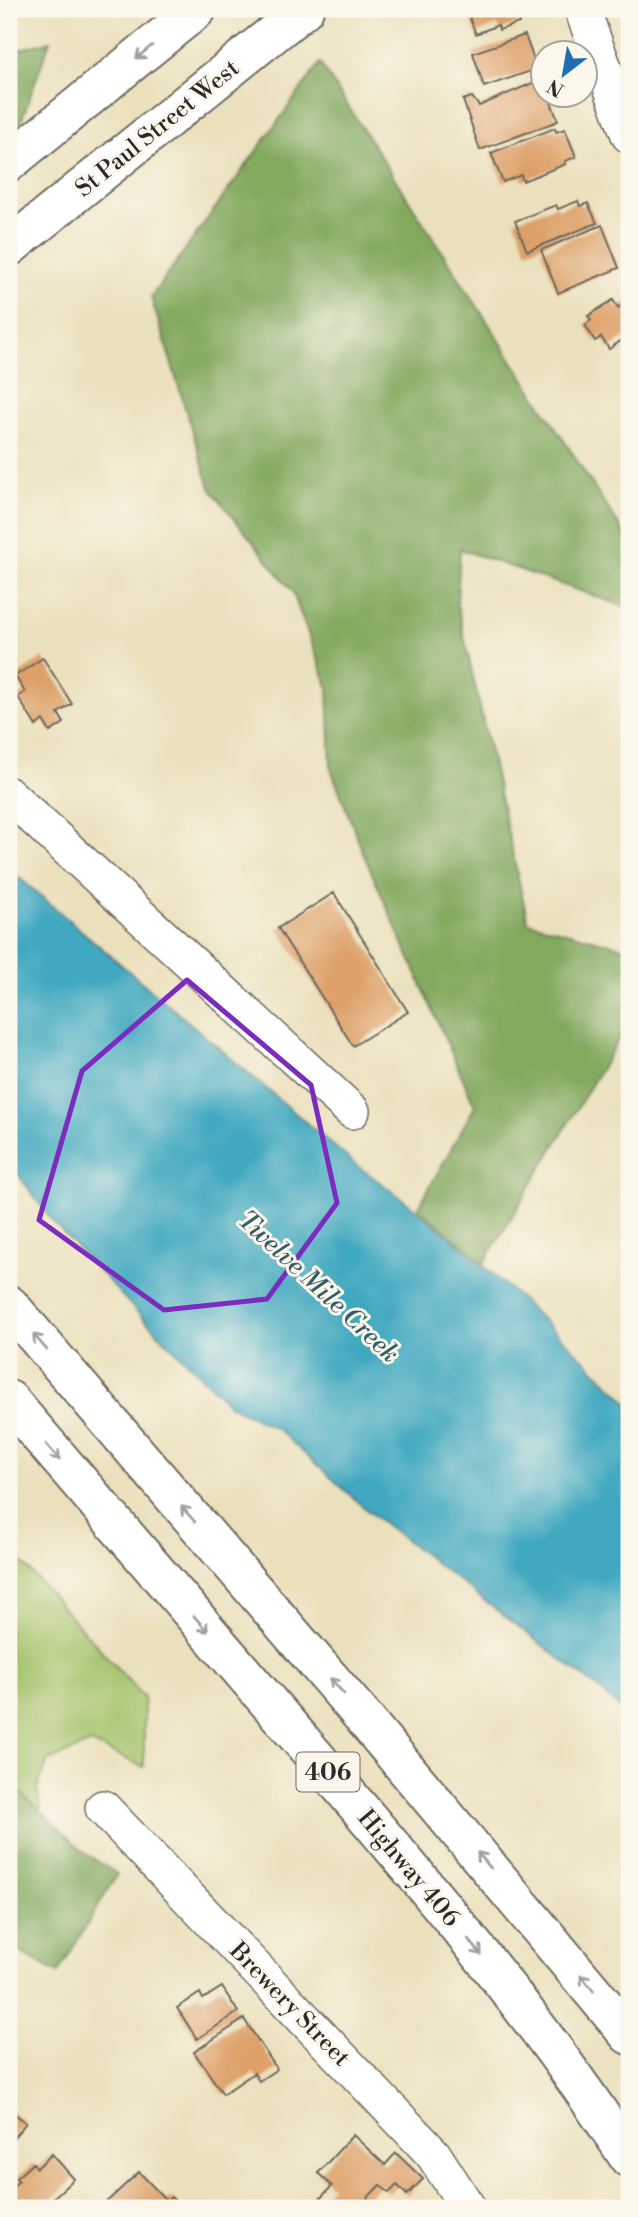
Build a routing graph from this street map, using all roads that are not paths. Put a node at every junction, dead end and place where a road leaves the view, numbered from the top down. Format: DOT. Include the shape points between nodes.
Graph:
graph roads {
  1 [pos="197,9"];
  2 [pos="304,9"];
  3 [pos="582,9"];
  4 [pos="629,135"];
  5 [pos="9,162"];
  6 [pos="9,247"];
  7 [pos="9,795"];
  8 [pos="352,1111"];
  9 [pos="9,1305"];
  10 [pos="9,1400"];
  11 [pos="103,1808"];
  12 [pos="629,2035"];
  13 [pos="629,2158"];
  14 [pos="468,2208"];
  1 -- 5 [label="main road, one-way"];
  2 -- 6 [label="main road, St Paul Street West"];
  3 -- 4 [label="street"];
  7 -- 8 [label="street"];
  12 -- 9 [label="main road, 406, one-way"];
  10 -- 13 [label="main road, Highway 406 / 406, one-way" via="478,1951 590,2098"];
  11 -- 14 [label="street, Brewery Street" via="433,2154"];
}
